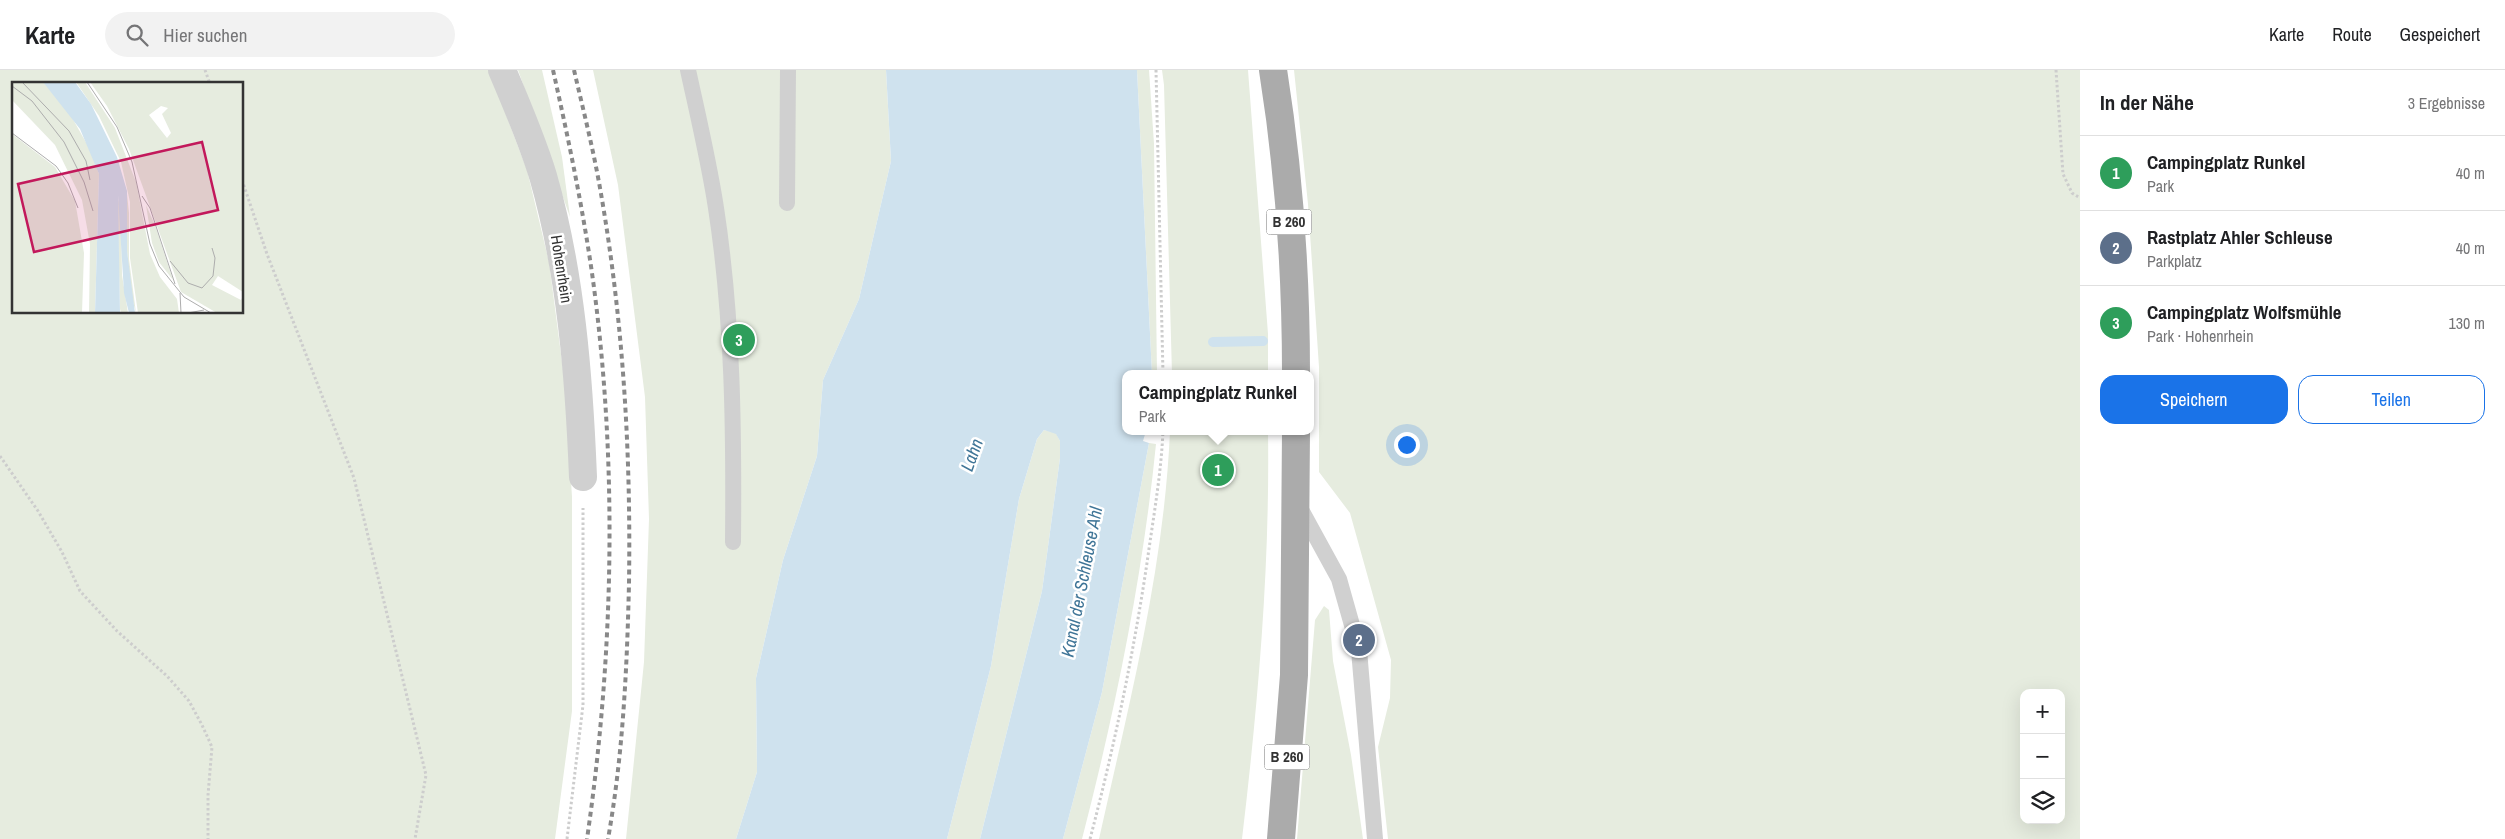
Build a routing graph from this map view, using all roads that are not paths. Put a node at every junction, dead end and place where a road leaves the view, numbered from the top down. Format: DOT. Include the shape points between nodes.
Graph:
graph roads {
  1 [pos="502,70"];
  2 [pos="688,70"];
  3 [pos="788,70"];
  4 [pos="1273,70"];
  5 [pos="787,203"];
  6 [pos="1296,370"];
  7 [pos="1296,435"];
  8 [pos="583,477"];
  9 [pos="1297,502"];
  10 [pos="733,542"];
  11 [pos="1281,839"];
  12 [pos="1375,839"];
  1 -- 8 [label="street, Hohenrhein" via="543,176 559,244 580,394"];
  2 -- 10 [label="lane" via="716,208 730,333"];
  3 -- 5 [label="lane"];
  4 -- 6 [label="main road, B 260" via="1280,112 1296,292"];
  7 -- 9 [label="main road, B 260"];
  9 -- 11 [label="main road, B 260" via="1294,675"];
  9 -- 12 [label="lane" via="1339,579 1359,650"];
}
